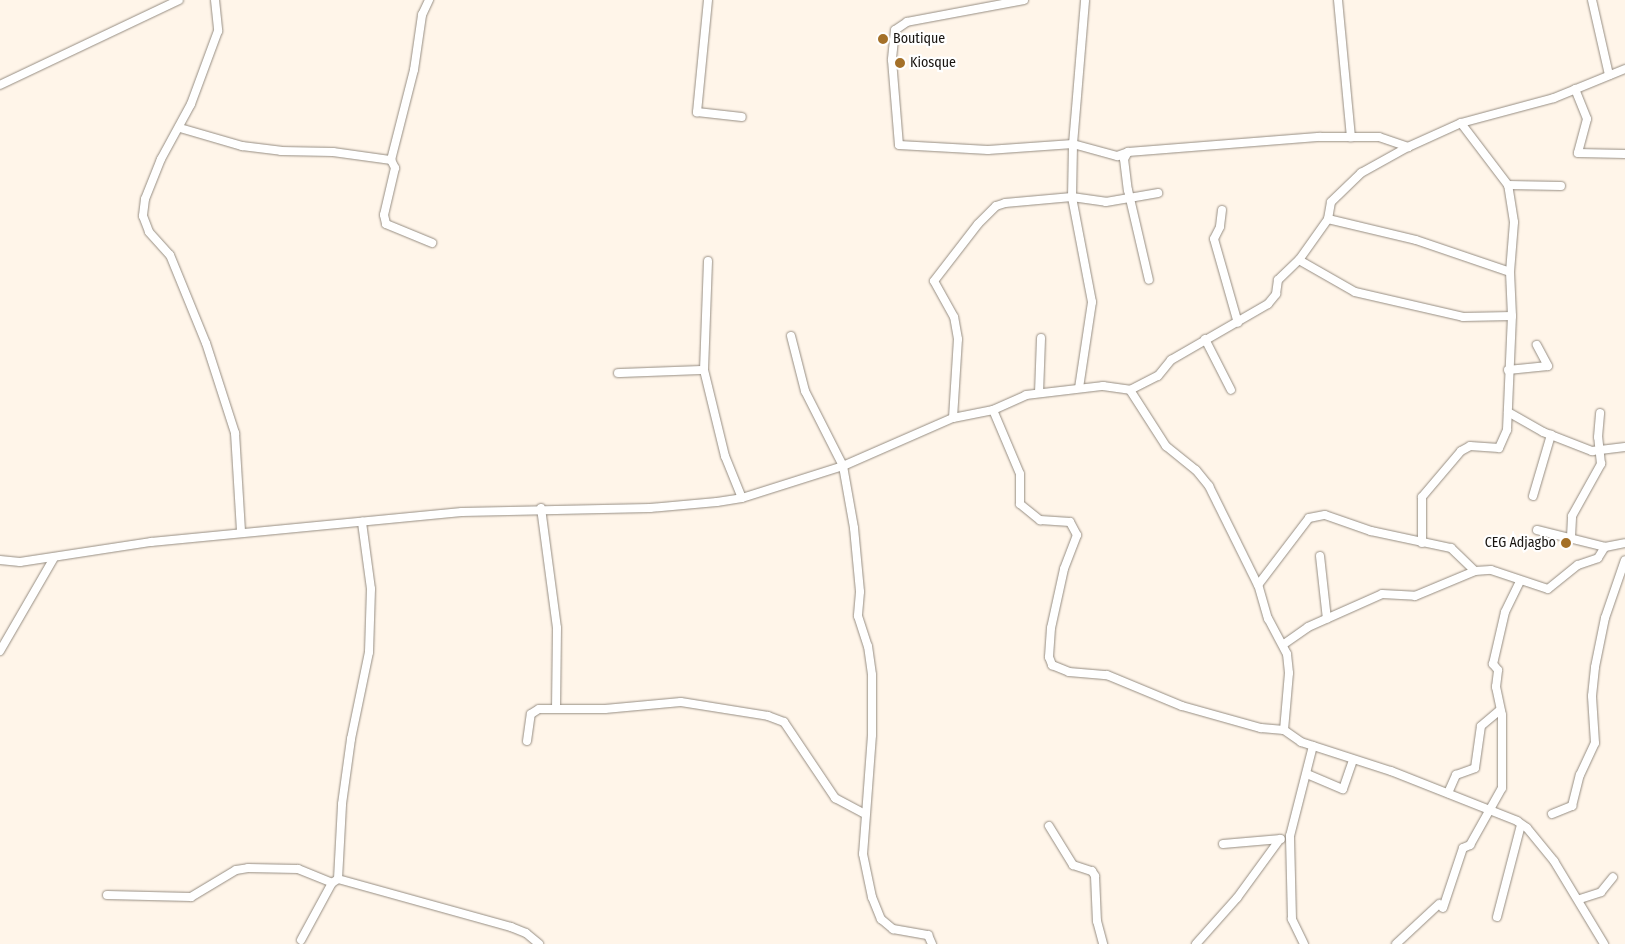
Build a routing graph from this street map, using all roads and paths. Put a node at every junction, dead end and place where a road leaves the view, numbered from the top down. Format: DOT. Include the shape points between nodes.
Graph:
graph roads {
  1 [pos="179,0"];
  2 [pos="215,0"];
  3 [pos="429,0"];
  4 [pos="708,0"];
  5 [pos="1024,0"];
  6 [pos="1085,0"];
  7 [pos="1338,0"];
  8 [pos="1592,0"];
  9 [pos="1625,69"];
  10 [pos="1609,75"];
  11 [pos="0,85"];
  12 [pos="1575,89"];
  13 [pos="742,117"];
  14 [pos="1461,123"];
  15 [pos="180,128"];
  16 [pos="1351,137"];
  17 [pos="1073,144"];
  18 [pos="1408,146"];
  19 [pos="1128,152"];
  20 [pos="1625,154"];
  21 [pos="391,160"];
  22 [pos="1508,185"];
  23 [pos="1561,186"];
  24 [pos="1158,193"];
  25 [pos="1072,197"];
  26 [pos="1132,200"];
  27 [pos="1222,210"];
  28 [pos="1328,219"];
  29 [pos="432,243"];
  30 [pos="1299,260"];
  31 [pos="708,261"];
  32 [pos="1510,272"];
  33 [pos="1149,280"];
  34 [pos="1512,316"];
  35 [pos="1238,323"];
  36 [pos="792,336"];
  37 [pos="1041,338"];
  38 [pos="1206,339"];
  39 [pos="1537,345"];
  40 [pos="704,370"];
  41 [pos="1508,370"];
  42 [pos="618,373"];
  43 [pos="1079,388"];
  44 [pos="1130,390"];
  45 [pos="1231,390"];
  46 [pos="1039,393"];
  47 [pos="993,410"];
  48 [pos="1508,412"];
  49 [pos="1600,413"];
  50 [pos="953,418"];
  51 [pos="1551,435"];
  52 [pos="1625,447"];
  53 [pos="1602,451"];
  54 [pos="843,466"];
  55 [pos="1533,496"];
  56 [pos="742,498"];
  57 [pos="541,508"];
  58 [pos="362,522"];
  59 [pos="1537,530"];
  60 [pos="241,532"];
  61 [pos="1571,537"];
  62 [pos="1422,543"];
  63 [pos="1625,543"];
  64 [pos="1605,547"];
  65 [pos="1320,556"];
  66 [pos="54,558"];
  67 [pos="0,560"];
  68 [pos="1625,560"];
  69 [pos="1475,571"];
  70 [pos="1520,581"];
  71 [pos="1258,585"];
  72 [pos="1327,619"];
  73 [pos="1284,644"];
  74 [pos="0,651"];
  75 [pos="556,709"];
  76 [pos="1500,710"];
  77 [pos="1284,730"];
  78 [pos="527,741"];
  79 [pos="1313,746"];
  80 [pos="1353,760"];
  81 [pos="1307,774"];
  82 [pos="1448,793"];
  83 [pos="1492,809"];
  84 [pos="865,814"];
  85 [pos="1552,814"];
  86 [pos="1521,825"];
  87 [pos="1049,826"];
  88 [pos="1290,836"];
  89 [pos="1280,839"];
  90 [pos="1223,844"];
  91 [pos="1613,877"];
  92 [pos="335,881"];
  93 [pos="107,895"];
  94 [pos="1580,899"];
  95 [pos="1497,917"];
  96 [pos="301,940"];
  97 [pos="539,944"];
  98 [pos="932,944"];
  99 [pos="1103,944"];
  100 [pos="1196,944"];
  101 [pos="1304,944"];
  102 [pos="1396,944"];
  103 [pos="1604,944"];
  1 -- 11 [label="street"];
  2 -- 15 [label="street" via="218,31"];
  3 -- 21 [label="street" via="422,15 414,70"];
  4 -- 13 [label="street" via="697,112"];
  5 -- 17 [label="street" via="907,22 895,30 892,60 899,145 988,150"];
  6 -- 17 [label="street"];
  7 -- 16 [label="street"];
  8 -- 10 [label="street"];
  9 -- 10 [label="street"];
  10 -- 12 [label="street"];
  12 -- 14 [label="street"];
  12 -- 20 [label="street" via="1587,119 1578,153"];
  14 -- 18 [label="street"];
  14 -- 22 [label="street"];
  15 -- 21 [label="street" via="242,146 281,152 333,152"];
  15 -- 60 [label="street" via="161,159 145,199 144,216 149,232 170,256 206,343 235,433"];
  16 -- 18 [label="street" via="1379,137"];
  16 -- 19 [label="street"];
  17 -- 19 [label="street" via="1117,156"];
  17 -- 25 [label="street"];
  18 -- 28 [label="street" via="1360,173 1340,190 1331,202"];
  19 -- 26 [label="street" via="1124,159"];
  21 -- 29 [label="street" via="395,168 384,215 386,224"];
  22 -- 23 [label="street"];
  22 -- 32 [label="street" via="1514,222"];
  24 -- 26 [label="street"];
  25 -- 26 [label="street" via="1106,202"];
  25 -- 43 [label="street" via="1092,302"];
  25 -- 50 [label="street" via="996,206 950,263 935,276 934,281 954,317 958,339"];
  26 -- 33 [label="street" via="1139,245"];
  27 -- 35 [label="street" via="1220,227 1214,239"];
  28 -- 30 [label="street"];
  28 -- 32 [label="street" via="1416,240"];
  30 -- 34 [label="street" via="1355,292 1464,318"];
  30 -- 35 [label="street" via="1278,280 1276,294 1268,304"];
  31 -- 40 [label="street"];
  32 -- 34 [label="street"];
  34 -- 41 [label="street"];
  35 -- 38 [label="street"];
  36 -- 54 [label="street" via="805,392"];
  37 -- 46 [label="street"];
  38 -- 44 [label="street" via="1171,360 1158,376"];
  38 -- 45 [label="street"];
  39 -- 41 [label="street" via="1548,366"];
  40 -- 42 [label="street"];
  40 -- 56 [label="street" via="725,456"];
  41 -- 48 [label="street"];
  43 -- 44 [label="street" via="1119,386"];
  43 -- 46 [label="street"];
  44 -- 71 [label="street" via="1166,446 1203,476"];
  46 -- 47 [label="street"];
  47 -- 50 [label="street"];
  47 -- 77 [label="street" via="1020,474 1020,504 1040,520 1070,522 1077,535 1064,569 1051,628 1049,657 1052,665 1069,672 1107,675 1182,706 1261,728"];
  48 -- 51 [label="street"];
  48 -- 62 [label="street" via="1507,430 1499,448 1470,446 1461,451 1422,497"];
  49 -- 53 [label="street" via="1598,437"];
  50 -- 54 [label="street"];
  51 -- 53 [label="street" via="1592,451"];
  51 -- 55 [label="street"];
  52 -- 53 [label="street"];
  53 -- 61 [label="street" via="1601,464 1572,516"];
  54 -- 56 [label="street"];
  54 -- 84 [label="street" via="854,528 860,592 858,616 871,666 872,735"];
  56 -- 57 [label="street" via="672,507"];
  57 -- 58 [label="street"];
  57 -- 75 [label="street" via="557,628"];
  58 -- 60 [label="street"];
  58 -- 92 [label="street" via="371,589 369,652 351,739"];
  59 -- 61 [label="street"];
  60 -- 66 [label="street"];
  61 -- 64 [label="street"];
  62 -- 69 [label="street" via="1451,548"];
  62 -- 71 [label="street" via="1316,515 1303,525 1280,560"];
  63 -- 64 [label="street"];
  64 -- 70 [label="street" via="1598,558 1578,565 1548,589"];
  65 -- 72 [label="street"];
  66 -- 67 [label="street" via="20,562"];
  66 -- 74 [label="street"];
  68 -- 85 [label="street" via="1605,618 1595,667 1592,696 1595,743 1580,775 1572,806"];
  69 -- 70 [label="street" via="1491,570"];
  69 -- 72 [label="street" via="1415,596 1382,594"];
  70 -- 76 [label="street" via="1505,612 1495,648 1493,664 1498,670 1496,687"];
  71 -- 73 [label="street" via="1268,619"];
  72 -- 73 [label="street" via="1308,627"];
  73 -- 77 [label="street" via="1289,673"];
  75 -- 78 [label="street" via="534,710"];
  75 -- 84 [label="street" via="625,708 681,702 776,718 784,722 835,798"];
  76 -- 82 [label="street" via="1481,726 1476,768 1456,775"];
  76 -- 83 [label="street" via="1502,788"];
  77 -- 79 [label="street"];
  79 -- 80 [label="street"];
  79 -- 81 [label="street"];
  80 -- 81 [label="street" via="1343,789"];
  80 -- 82 [label="street"];
  81 -- 88 [label="street"];
  82 -- 83 [label="street"];
  83 -- 86 [label="street"];
  83 -- 102 [label="street" via="1470,845 1463,848 1441,906"];
  84 -- 98 [label="street" via="863,854 881,919 893,929 928,935"];
  86 -- 94 [label="street" via="1554,860"];
  86 -- 95 [label="street"];
  87 -- 99 [label="street" via="1073,865 1092,871 1095,876 1097,921"];
  88 -- 89 [label="street"];
  88 -- 101 [label="street" via="1292,919"];
  89 -- 90 [label="street"];
  89 -- 100 [label="street" via="1237,898"];
  91 -- 94 [label="street" via="1601,892"];
  92 -- 93 [label="street" via="298,869 248,868 236,870 191,897"];
  92 -- 96 [label="street"];
  92 -- 97 [label="street" via="511,927 526,933"];
  94 -- 103 [label="street"];
}
